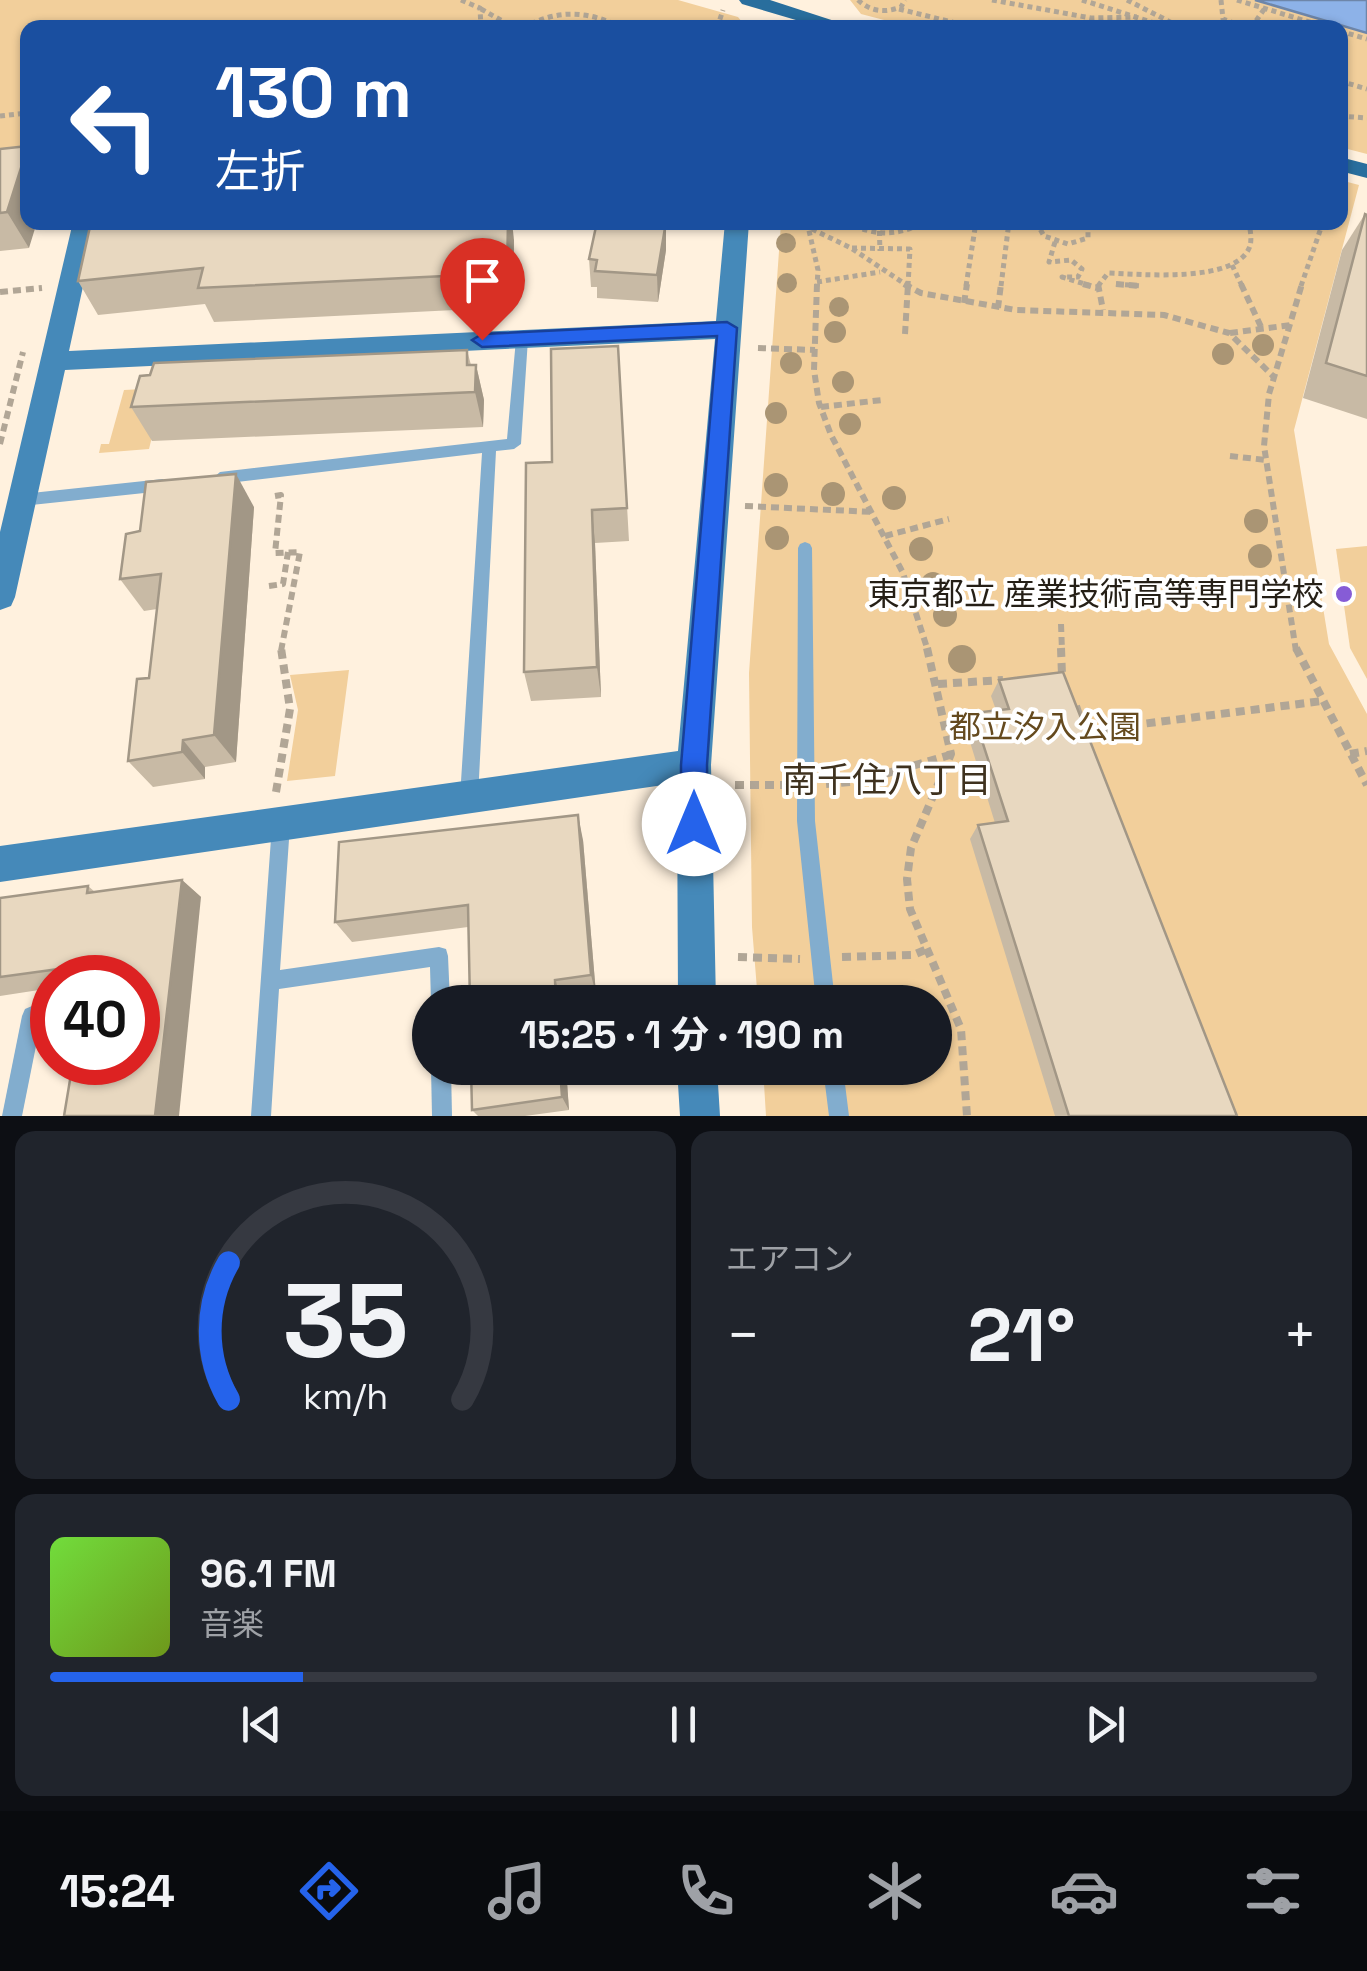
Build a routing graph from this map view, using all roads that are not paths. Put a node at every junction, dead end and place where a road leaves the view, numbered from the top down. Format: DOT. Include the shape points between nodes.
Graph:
graph roads {
  1 [pos="749,0"];
  2 [pos="730,5"];
  3 [pos="800,14"];
  4 [pos="83,230"];
  5 [pos="736,230"];
  6 [pos="727,328"];
  7 [pos="522,339"];
  8 [pos="53,361"];
  9 [pos="489,448"];
  10 [pos="197,481"];
  11 [pos="178,483"];
  12 [pos="22,500"];
  13 [pos="805,548"];
  14 [pos="0,597"];
  15 [pos="694,765"];
  16 [pos="469,798"];
  17 [pos="278,812"];
  18 [pos="0,864"];
  19 [pos="271,981"];
  20 [pos="440,985"];
  21 [pos="697,985"];
  22 [pos="824,985"];
  23 [pos="30,1026"];
  24 [pos="441,1085"];
  25 [pos="699,1085"];
  26 [pos="836,1085"];
  27 [pos="12,1116"];
  28 [pos="261,1116"];
  29 [pos="442,1116"];
  30 [pos="700,1116"];
  31 [pos="839,1116"];
  1 -- 3 [label="main road"];
  2 -- 3 [label="main road"];
  4 -- 8 [label="street"];
  5 -- 6 [label="street"];
  6 -- 7 [label="street"];
  6 -- 15 [label="street"];
  7 -- 8 [label="street"];
  7 -- 9 [label="lane" via="514,444"];
  8 -- 12 [label="street"];
  9 -- 10 [label="lane"];
  9 -- 16 [label="lane"];
  11 -- 12 [label="lane"];
  12 -- 14 [label="street"];
  13 -- 22 [label="lane" via="806,784"];
  15 -- 16 [label="street"];
  15 -- 21 [label="street"];
  16 -- 17 [label="street"];
  17 -- 18 [label="street"];
  17 -- 19 [label="lane"];
  19 -- 20 [label="lane" via="439,956"];
  19 -- 28 [label="lane"];
  23 -- 27 [label="lane"];
  24 -- 29 [label="lane"];
  25 -- 30 [label="street"];
  26 -- 31 [label="lane"];
}
